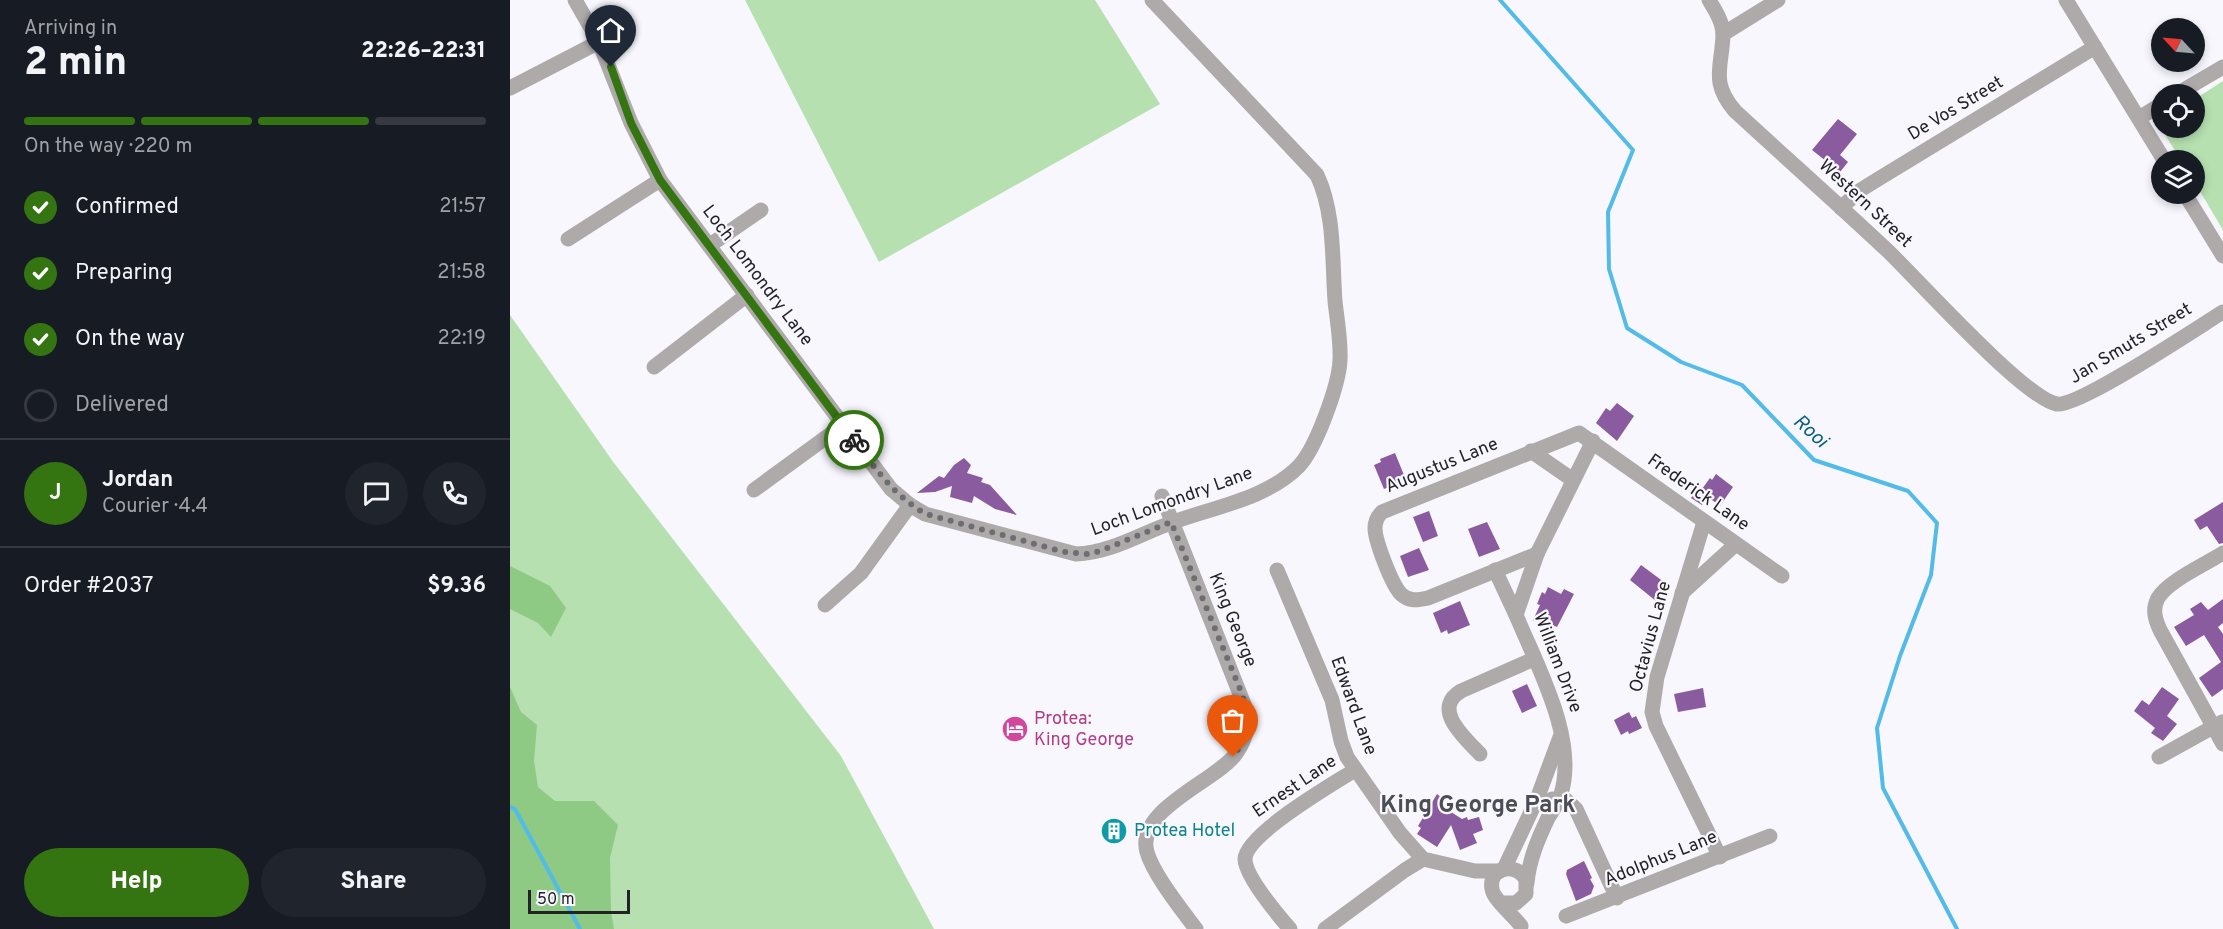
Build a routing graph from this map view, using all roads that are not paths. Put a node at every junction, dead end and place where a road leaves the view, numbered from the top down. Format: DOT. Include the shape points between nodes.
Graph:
graph roads {
  1 [pos="575,0"];
  2 [pos="1152,0"];
  3 [pos="1708,0"];
  4 [pos="1778,0"];
  5 [pos="2066,0"];
  6 [pos="1723,34"];
  7 [pos="599,42"];
  8 [pos="2095,47"];
  9 [pos="2223,67"];
  10 [pos="2194,84"];
  11 [pos="510,88"];
  12 [pos="2151,111"];
  13 [pos="2139,118"];
  14 [pos="2158,150"];
  15 [pos="660,180"];
  16 [pos="2191,204"];
  17 [pos="1841,208"];
  18 [pos="761,210"];
  19 [pos="568,239"];
  20 [pos="710,245"];
  21 [pos="2223,256"];
  22 [pos="747,295"];
  23 [pos="2223,312"];
  24 [pos="654,367"];
  25 [pos="2057,404"];
  26 [pos="843,425"];
  27 [pos="1593,441"];
  28 [pos="1531,451"];
  29 [pos="1573,480"];
  30 [pos="754,490"];
  31 [pos="1162,496"];
  32 [pos="910,506"];
  33 [pos="1171,522"];
  34 [pos="1704,522"];
  35 [pos="1737,544"];
  36 [pos="2223,553"];
  37 [pos="1536,554"];
  38 [pos="1277,570"];
  39 [pos="1495,570"];
  40 [pos="1782,576"];
  41 [pos="1682,593"];
  42 [pos="825,605"];
  43 [pos="1516,615"];
  44 [pos="1534,659"];
  45 [pos="2218,724"];
  46 [pos="1562,729"];
  47 [pos="2223,744"];
  48 [pos="1480,754"];
  49 [pos="2158,757"];
  50 [pos="1356,770"];
  51 [pos="1537,799"];
  52 [pos="1559,799"];
  53 [pos="1770,836"];
  54 [pos="1720,857"];
  55 [pos="1423,859"];
  56 [pos="1502,870"];
  57 [pos="1475,871"];
  58 [pos="1527,889"];
  59 [pos="1492,890"];
  60 [pos="1617,898"];
  61 [pos="1502,903"];
  62 [pos="1566,916"];
  63 [pos="1521,928"];
  64 [pos="1196,929"];
  65 [pos="1290,929"];
  66 [pos="1325,929"];
  1 -- 7 [label="street, Loch Lomondry Lane"];
  2 -- 33 [label="street, Loch Lomondry Lane" via="1317,175 1327,202 1340,360 1333,396 1300,465 1260,492"];
  3 -- 6 [label="street, Western Street"];
  4 -- 6 [label="street"];
  5 -- 8 [label="street"];
  6 -- 17 [label="street, Western Street" via="1719,67 1725,99"];
  7 -- 11 [label="street"];
  7 -- 15 [label="street, Loch Lomondry Lane" via="631,123"];
  8 -- 13 [label="street"];
  8 -- 17 [label="street, De Vos Street" via="1859,191"];
  9 -- 10 [label="street"];
  12 -- 13 [label="street"];
  13 -- 14 [label="street"];
  15 -- 19 [label="street"];
  15 -- 20 [label="street, Loch Lomondry Lane"];
  16 -- 21 [label="street"];
  17 -- 25 [label="street, Western Street" via="2026,386"];
  18 -- 20 [label="street"];
  20 -- 22 [label="street, Loch Lomondry Lane"];
  22 -- 24 [label="street"];
  22 -- 26 [label="street, Loch Lomondry Lane"];
  23 -- 25 [label="street, Jan Smuts Street" via="2094,391"];
  26 -- 30 [label="street"];
  26 -- 32 [label="street, Loch Lomondry Lane" via="891,489"];
  27 -- 28 [label="street, Augustus Lane" via="1575,433"];
  27 -- 29 [label="street, William Drive"];
  27 -- 34 [label="street, Frederick Lane"];
  28 -- 29 [label="street"];
  28 -- 39 [label="street, Augustus Lane" via="1382,512 1377,518 1375,531 1386,565 1401,593 1412,600 1428,598"];
  29 -- 37 [label="street, William Drive"];
  31 -- 33 [label="street, King George"];
  32 -- 33 [label="street, Loch Lomondry Lane" via="942,520 1077,554 1100,551"];
  32 -- 42 [label="street" via="861,573"];
  33 -- 64 [label="street, King George" via="1249,717 1244,742 1233,757 1168,806 1152,825 1146,840 1151,861"];
  34 -- 35 [label="street, Frederick Lane"];
  34 -- 41 [label="street, Octavius Lane"];
  35 -- 40 [label="street, Frederick Lane"];
  35 -- 41 [label="street"];
  36 -- 45 [label="street" via="2169,587 2154,609 2160,630"];
  37 -- 39 [label="street, Augustus Lane"];
  37 -- 43 [label="street, William Drive"];
  38 -- 50 [label="street, Edward Lane" via="1332,700 1341,741"];
  39 -- 43 [label="street"];
  41 -- 54 [label="street, Octavius Lane" via="1657,677 1652,712"];
  43 -- 44 [label="street, William Drive"];
  44 -- 46 [label="street, William Drive"];
  44 -- 48 [label="street" via="1452,698 1448,708 1453,723"];
  45 -- 47 [label="street"];
  45 -- 49 [label="street"];
  46 -- 51 [label="street"];
  46 -- 52 [label="street, William Drive" via="1564,777"];
  50 -- 55 [label="street, Edward Lane"];
  50 -- 65 [label="street, Ernest Lane" via="1262,832 1247,852 1250,876"];
  51 -- 52 [label="street"];
  51 -- 56 [label="street"];
  52 -- 58 [label="street, William Drive" via="1533,853"];
  52 -- 60 [label="street" via="1576,809"];
  53 -- 54 [label="street, Adolphus Lane"];
  54 -- 60 [label="street, Adolphus Lane"];
  55 -- 57 [label="street"];
  55 -- 66 [label="street"];
  56 -- 57 [label="street"];
  56 -- 58 [label="street" via="1519,871"];
  56 -- 59 [label="street" via="1493,879"];
  57 -- 59 [label="street"];
  58 -- 61 [label="street" via="1516,903"];
  58 -- 63 [label="street, William Drive"];
  59 -- 61 [label="street"];
  60 -- 62 [label="street, Adolphus Lane"];
  61 -- 63 [label="street"];
}
